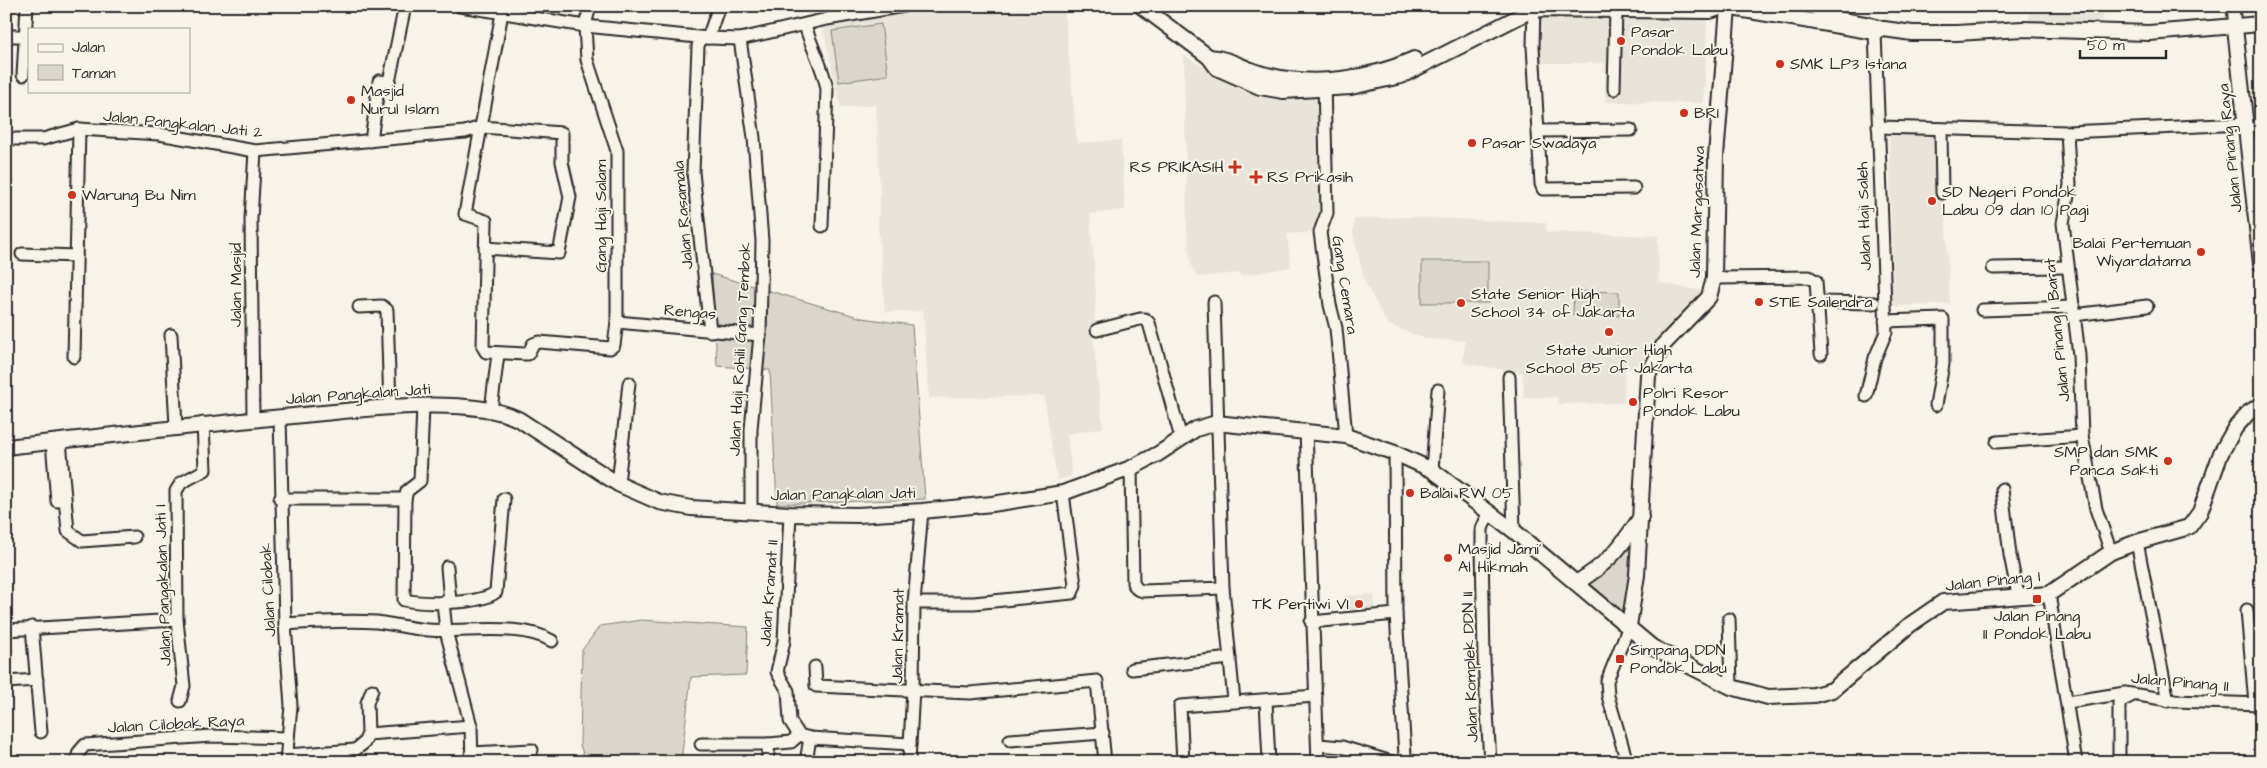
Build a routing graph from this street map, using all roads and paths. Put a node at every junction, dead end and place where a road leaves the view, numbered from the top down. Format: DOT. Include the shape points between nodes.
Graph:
graph roads {
  1 [pos="27,6"];
  2 [pos="405,6"];
  3 [pos="460,6"];
  4 [pos="590,6"];
  5 [pos="719,6"];
  6 [pos="830,6"];
  7 [pos="904,6"];
  8 [pos="1141,6"];
  9 [pos="1812,6"];
  10 [pos="2233,6"];
  11 [pos="473,7"];
  12 [pos="1530,7"];
  13 [pos="1610,8"];
  14 [pos="1693,8"];
  15 [pos="1720,8"];
  16 [pos="502,12"];
  17 [pos="1793,12"];
  18 [pos="827,19"];
  19 [pos="2261,24"];
  20 [pos="805,25"];
  21 [pos="585,26"];
  22 [pos="2235,28"];
  23 [pos="2218,29"];
  24 [pos="1879,30"];
  25 [pos="6,36"];
  26 [pos="24,36"];
  27 [pos="704,38"];
  28 [pos="740,39"];
  29 [pos="2238,46"];
  30 [pos="23,75"];
  31 [pos="1324,84"];
  32 [pos="1614,89"];
  33 [pos="2244,124"];
  34 [pos="1878,126"];
  35 [pos="481,127"];
  36 [pos="79,129"];
  37 [pos="1941,129"];
  38 [pos="1632,130"];
  39 [pos="1538,131"];
  40 [pos="2067,132"];
  41 [pos="6,139"];
  42 [pos="371,141"];
  43 [pos="255,151"];
  44 [pos="1634,188"];
  45 [pos="1942,192"];
  46 [pos="822,226"];
  47 [pos="486,248"];
  48 [pos="22,254"];
  49 [pos="76,256"];
  50 [pos="2261,264"];
  51 [pos="2067,267"];
  52 [pos="1993,268"];
  53 [pos="1714,278"];
  54 [pos="1214,302"];
  55 [pos="1819,302"];
  56 [pos="1874,303"];
  57 [pos="2147,306"];
  58 [pos="359,308"];
  59 [pos="1982,310"];
  60 [pos="2074,311"];
  61 [pos="1885,321"];
  62 [pos="617,322"];
  63 [pos="1097,330"];
  64 [pos="710,331"];
  65 [pos="760,335"];
  66 [pos="171,336"];
  67 [pos="498,354"];
  68 [pos="1821,354"];
  69 [pos="74,357"];
  70 [pos="1509,377"];
  71 [pos="630,383"];
  72 [pos="1438,390"];
  73 [pos="1866,396"];
  74 [pos="1936,405"];
  75 [pos="2261,405"];
  76 [pos="422,406"];
  77 [pos="390,407"];
  78 [pos="490,410"];
  79 [pos="280,417"];
  80 [pos="253,419"];
  81 [pos="203,424"];
  82 [pos="176,426"];
  83 [pos="1217,428"];
  84 [pos="1306,435"];
  85 [pos="1346,436"];
  86 [pos="2082,436"];
  87 [pos="1181,438"];
  88 [pos="56,442"];
  89 [pos="1997,442"];
  90 [pos="6,447"];
  91 [pos="1395,457"];
  92 [pos="1131,468"];
  93 [pos="1432,470"];
  94 [pos="618,484"];
  95 [pos="2002,490"];
  96 [pos="1063,493"];
  97 [pos="280,499"];
  98 [pos="404,499"];
  99 [pos="504,499"];
  100 [pos="57,500"];
  101 [pos="922,511"];
  102 [pos="751,512"];
  103 [pos="790,514"];
  104 [pos="1488,514"];
  105 [pos="1642,516"];
  106 [pos="1514,531"];
  107 [pos="134,537"];
  108 [pos="2137,542"];
  109 [pos="2111,552"];
  110 [pos="447,567"];
  111 [pos="1576,583"];
  112 [pos="1223,588"];
  113 [pos="2048,594"];
  114 [pos="2018,596"];
  115 [pos="447,602"];
  116 [pos="914,603"];
  117 [pos="2247,610"];
  118 [pos="1396,614"];
  119 [pos="1729,619"];
  120 [pos="177,620"];
  121 [pos="1311,622"];
  122 [pos="285,624"];
  123 [pos="1629,626"];
  124 [pos="32,627"];
  125 [pos="6,630"];
  126 [pos="446,631"];
  127 [pos="552,641"];
  128 [pos="1230,658"];
  129 [pos="815,667"];
  130 [pos="1132,668"];
  131 [pos="37,680"];
  132 [pos="6,682"];
  133 [pos="1731,687"];
  134 [pos="913,689"];
  135 [pos="372,690"];
  136 [pos="2133,695"];
  137 [pos="1316,696"];
  138 [pos="1266,700"];
  139 [pos="180,701"];
  140 [pos="1234,701"];
  141 [pos="2168,701"];
  142 [pos="2068,702"];
  143 [pos="2258,704"];
  144 [pos="471,726"];
  145 [pos="41,732"];
  146 [pos="1103,733"];
  147 [pos="368,734"];
  148 [pos="804,736"];
  149 [pos="288,738"];
  150 [pos="1010,740"];
  151 [pos="701,744"];
  152 [pos="769,744"];
  153 [pos="910,744"];
  154 [pos="1318,745"];
  155 [pos="532,750"];
  156 [pos="1405,755"];
  157 [pos="286,758"];
  158 [pos="471,758"];
  159 [pos="76,762"];
  160 [pos="767,762"];
  161 [pos="806,762"];
  162 [pos="909,762"];
  163 [pos="1105,762"];
  164 [pos="1182,762"];
  165 [pos="1269,762"];
  166 [pos="1318,762"];
  167 [pos="1392,762"];
  168 [pos="1490,762"];
  169 [pos="1627,762"];
  170 [pos="2076,762"];
  171 [pos="2119,762"];
  1 -- 26 [label="street"];
  2 -- 42 [label="street" via="389,82 379,81"];
  3 -- 11 [label="street"];
  4 -- 21 [label="street, Gang Haji Salam"];
  5 -- 27 [label="street, Jalan Rasamala"];
  6 -- 18 [label="street"];
  7 -- 18 [label="street"];
  8 -- 31 [label="main road" via="1209,57 1217,68 1260,87 1283,91"];
  9 -- 24 [label="street" via="1822,13 1868,22"];
  10 -- 22 [label="street"];
  11 -- 16 [label="street"];
  12 -- 13 [label="main road"];
  12 -- 31 [label="main road" via="1400,66"];
  12 -- 39 [label="street"];
  13 -- 14 [label="main road"];
  13 -- 32 [label="street"];
  14 -- 15 [label="main road"];
  15 -- 17 [label="main road"];
  15 -- 53 [label="main road, Jalan Margasatwa"];
  16 -- 21 [label="street"];
  16 -- 35 [label="street"];
  17 -- 24 [label="main road"];
  18 -- 20 [label="street"];
  19 -- 22 [label="main road"];
  20 -- 28 [label="street"];
  20 -- 46 [label="street" via="824,70 827,89"];
  21 -- 27 [label="street"];
  21 -- 62 [label="street, Gang Haji Salam" via="587,60 617,151"];
  22 -- 23 [label="main road"];
  22 -- 29 [label="main road, Jalan Pinang Raya"];
  23 -- 24 [label="main road" via="2149,33 2022,29 1958,33"];
  23 -- 29 [label="main road" via="2232,36"];
  24 -- 34 [label="street, Jalan Haji Saleh"];
  25 -- 26 [label="street"];
  26 -- 30 [label="street"];
  27 -- 28 [label="street"];
  27 -- 64 [label="street, Jalan Rasamala" via="698,46 693,172"];
  28 -- 65 [label="street, Jalan Haji Rohili Gang Tembok" via="754,138 762,241"];
  29 -- 33 [label="main road, Jalan Pinang Raya"];
  31 -- 85 [label="street, Gang Cemara" via="1327,213 1320,232 1336,328"];
  33 -- 40 [label="street"];
  33 -- 50 [label="main road, Jalan Pinang Raya"];
  34 -- 37 [label="street"];
  34 -- 61 [label="street, Jalan Haji Saleh"];
  35 -- 42 [label="street, Jalan Pangkalan Jati 2" via="465,132"];
  35 -- 47 [label="street" via="465,214 486,221"];
  35 -- 47 [label="street, Jalan Pangkalan Jati 2" via="562,133 562,162 570,197 559,253"];
  36 -- 41 [label="street, Jalan Pangkalan Jati 2" via="43,139"];
  36 -- 43 [label="street, Jalan Pangkalan Jati 2" via="159,134"];
  36 -- 49 [label="street"];
  37 -- 40 [label="street"];
  37 -- 45 [label="street"];
  38 -- 39 [label="street"];
  39 -- 44 [label="street" via="1544,189"];
  40 -- 51 [label="street, Jalan Pinang 1 Barat" via="2070,185 2063,223"];
  42 -- 43 [label="street, Jalan Pangkalan Jati 2"];
  43 -- 80 [label="street, Jalan Masjid" via="251,219"];
  47 -- 67 [label="street" via="483,347 486,352"];
  48 -- 49 [label="street"];
  49 -- 69 [label="street"];
  51 -- 52 [label="street"];
  51 -- 60 [label="street, Jalan Pinang 1 Barat"];
  53 -- 55 [label="street" via="1809,277 1816,281"];
  53 -- 105 [label="main road, Jalan Margasatwa" via="1709,297 1664,344 1648,375"];
  54 -- 83 [label="street"];
  55 -- 56 [label="street"];
  55 -- 68 [label="street"];
  57 -- 60 [label="street"];
  58 -- 77 [label="street" via="382,306 387,310"];
  59 -- 60 [label="street"];
  60 -- 86 [label="street, Jalan Pinang 1 Barat"];
  61 -- 73 [label="street, Jalan Haji Saleh" via="1886,332 1875,358"];
  61 -- 74 [label="street" via="1943,319 1943,364"];
  62 -- 64 [label="street, Rengas"];
  62 -- 67 [label="street, Gang Haji Salam" via="614,345 610,348 539,342 533,344 528,354"];
  63 -- 87 [label="street" via="1140,319 1149,323"];
  64 -- 65 [label="street, Rengas"];
  65 -- 102 [label="street, Jalan Haji Rohili Gang Tembok" via="751,429"];
  66 -- 82 [label="street"];
  67 -- 78 [label="street"];
  70 -- 106 [label="street"];
  71 -- 94 [label="street"];
  72 -- 93 [label="street"];
  75 -- 108 [label="main road, Jalan Pinang I" via="2235,428 2221,453 2200,512 2189,526"];
  76 -- 77 [label="main road, Jalan Pangkalan Jati"];
  76 -- 78 [label="main road, Jalan Pangkalan Jati"];
  76 -- 98 [label="street" via="420,480 407,491"];
  77 -- 79 [label="main road, Jalan Pangkalan Jati"];
  78 -- 94 [label="main road, Jalan Pangkalan Jati" via="520,420"];
  79 -- 80 [label="main road, Jalan Pangkalan Jati"];
  79 -- 97 [label="street, Jalan Cilobak"];
  80 -- 81 [label="main road, Jalan Pangkalan Jati"];
  81 -- 82 [label="main road, Jalan Pangkalan Jati"];
  81 -- 120 [label="street, Jalan Pangakalan Jati I" via="205,470 181,483 176,491"];
  82 -- 88 [label="main road, Jalan Pangkalan Jati"];
  83 -- 84 [label="main road, Jalan Pangkalan Jati"];
  83 -- 87 [label="main road, Jalan Pangkalan Jati" via="1196,429"];
  83 -- 112 [label="street"];
  84 -- 85 [label="main road, Jalan Pangkalan Jati"];
  84 -- 121 [label="street"];
  85 -- 91 [label="main road, Jalan Pangkalan Jati"];
  86 -- 89 [label="street"];
  86 -- 109 [label="street, Jalan Pinang 1 Barat" via="2096,508"];
  87 -- 92 [label="main road, Jalan Pangkalan Jati"];
  88 -- 90 [label="main road, Jalan Pangkalan Jati"];
  88 -- 100 [label="street"];
  88 -- 107 [label="street" via="68,531 82,541"];
  91 -- 93 [label="main road, Jalan Pangkalan Jati"];
  91 -- 118 [label="street"];
  92 -- 96 [label="main road, Jalan Pangkalan Jati"];
  92 -- 112 [label="street" via="1133,583 1137,590"];
  93 -- 104 [label="main road, Jalan Pangkalan Jati"];
  94 -- 102 [label="main road, Jalan Pangkalan Jati" via="670,506"];
  95 -- 114 [label="street"];
  96 -- 101 [label="main road, Jalan Pangkalan Jati"];
  96 -- 116 [label="street" via="1075,585 1072,593 974,603"];
  97 -- 98 [label="street"];
  97 -- 122 [label="street, Jalan Cilobak"];
  98 -- 115 [label="street" via="403,599"];
  99 -- 115 [label="street" via="496,592 492,596"];
  101 -- 103 [label="main road, Jalan Pangkalan Jati"];
  101 -- 116 [label="street, Jalan Kramat"];
  102 -- 103 [label="main road, Jalan Pangkalan Jati"];
  103 -- 148 [label="street, Jalan Kramat II" via="784,640 777,672 788,691 790,721"];
  104 -- 106 [label="main road, Jalan Pangkalan Jati"];
  104 -- 168 [label="street, Jalan Komplek DDN II" via="1482,529"];
  105 -- 111 [label="main road" via="1618,551 1599,569"];
  105 -- 123 [label="main road, Jalan Margasatwa"];
  106 -- 111 [label="main road, Jalan Pangkalan Jati"];
  108 -- 109 [label="main road, Jalan Pinang I"];
  108 -- 141 [label="street"];
  109 -- 113 [label="main road, Jalan Pinang I"];
  110 -- 115 [label="street"];
  111 -- 123 [label="main road, Jalan Pangkalan Jati"];
  112 -- 128 [label="street"];
  113 -- 114 [label="main road, Jalan Pinang I"];
  113 -- 142 [label="street"];
  114 -- 133 [label="main road, Jalan Pinang I" via="1943,602 1911,624 1832,690 1814,695 1768,697"];
  115 -- 126 [label="street"];
  116 -- 134 [label="street, Jalan Kramat"];
  117 -- 143 [label="street"];
  118 -- 121 [label="street"];
  118 -- 156 [label="street"];
  119 -- 133 [label="street"];
  120 -- 124 [label="street"];
  120 -- 139 [label="street, Jalan Pangakalan Jati I" via="184,686"];
  121 -- 137 [label="street"];
  122 -- 126 [label="street" via="349,621"];
  122 -- 149 [label="street, Jalan Cilobak" via="291,706"];
  123 -- 133 [label="main road, Jalan Pinang I" via="1652,647"];
  123 -- 169 [label="street, Jalan Margasatwa" via="1607,681 1608,696"];
  124 -- 125 [label="street"];
  124 -- 131 [label="street"];
  126 -- 127 [label="street" via="528,632"];
  126 -- 144 [label="street"];
  128 -- 130 [label="street"];
  128 -- 140 [label="street"];
  129 -- 134 [label="street" via="816,686"];
  131 -- 132 [label="street"];
  131 -- 145 [label="street"];
  134 -- 146 [label="street" via="970,693 1096,681"];
  134 -- 153 [label="street, Jalan Kramat"];
  135 -- 147 [label="street" via="367,703"];
  136 -- 141 [label="street, Jalan Pinang II"];
  136 -- 142 [label="street, Jalan Pinang II" via="2125,693"];
  136 -- 171 [label="street" via="2119,702"];
  137 -- 138 [label="street"];
  137 -- 154 [label="street"];
  138 -- 140 [label="street"];
  138 -- 165 [label="street"];
  140 -- 164 [label="street" via="1180,706"];
  141 -- 143 [label="street, Jalan Pinang II"];
  142 -- 170 [label="street"];
  144 -- 147 [label="street"];
  144 -- 158 [label="street"];
  146 -- 150 [label="street"];
  146 -- 163 [label="street"];
  147 -- 157 [label="street" via="364,743 355,750"];
  148 -- 152 [label="street" via="791,742"];
  148 -- 153 [label="street"];
  148 -- 161 [label="street"];
  149 -- 157 [label="street, Jalan Cilobak"];
  149 -- 159 [label="street, Jalan Cilobak Raya" via="211,736 85,745 78,752"];
  151 -- 152 [label="street"];
  152 -- 160 [label="street"];
  153 -- 162 [label="street, Jalan Kramat"];
  154 -- 166 [label="street"];
  154 -- 167 [label="street"];
  155 -- 158 [label="street"];
}
